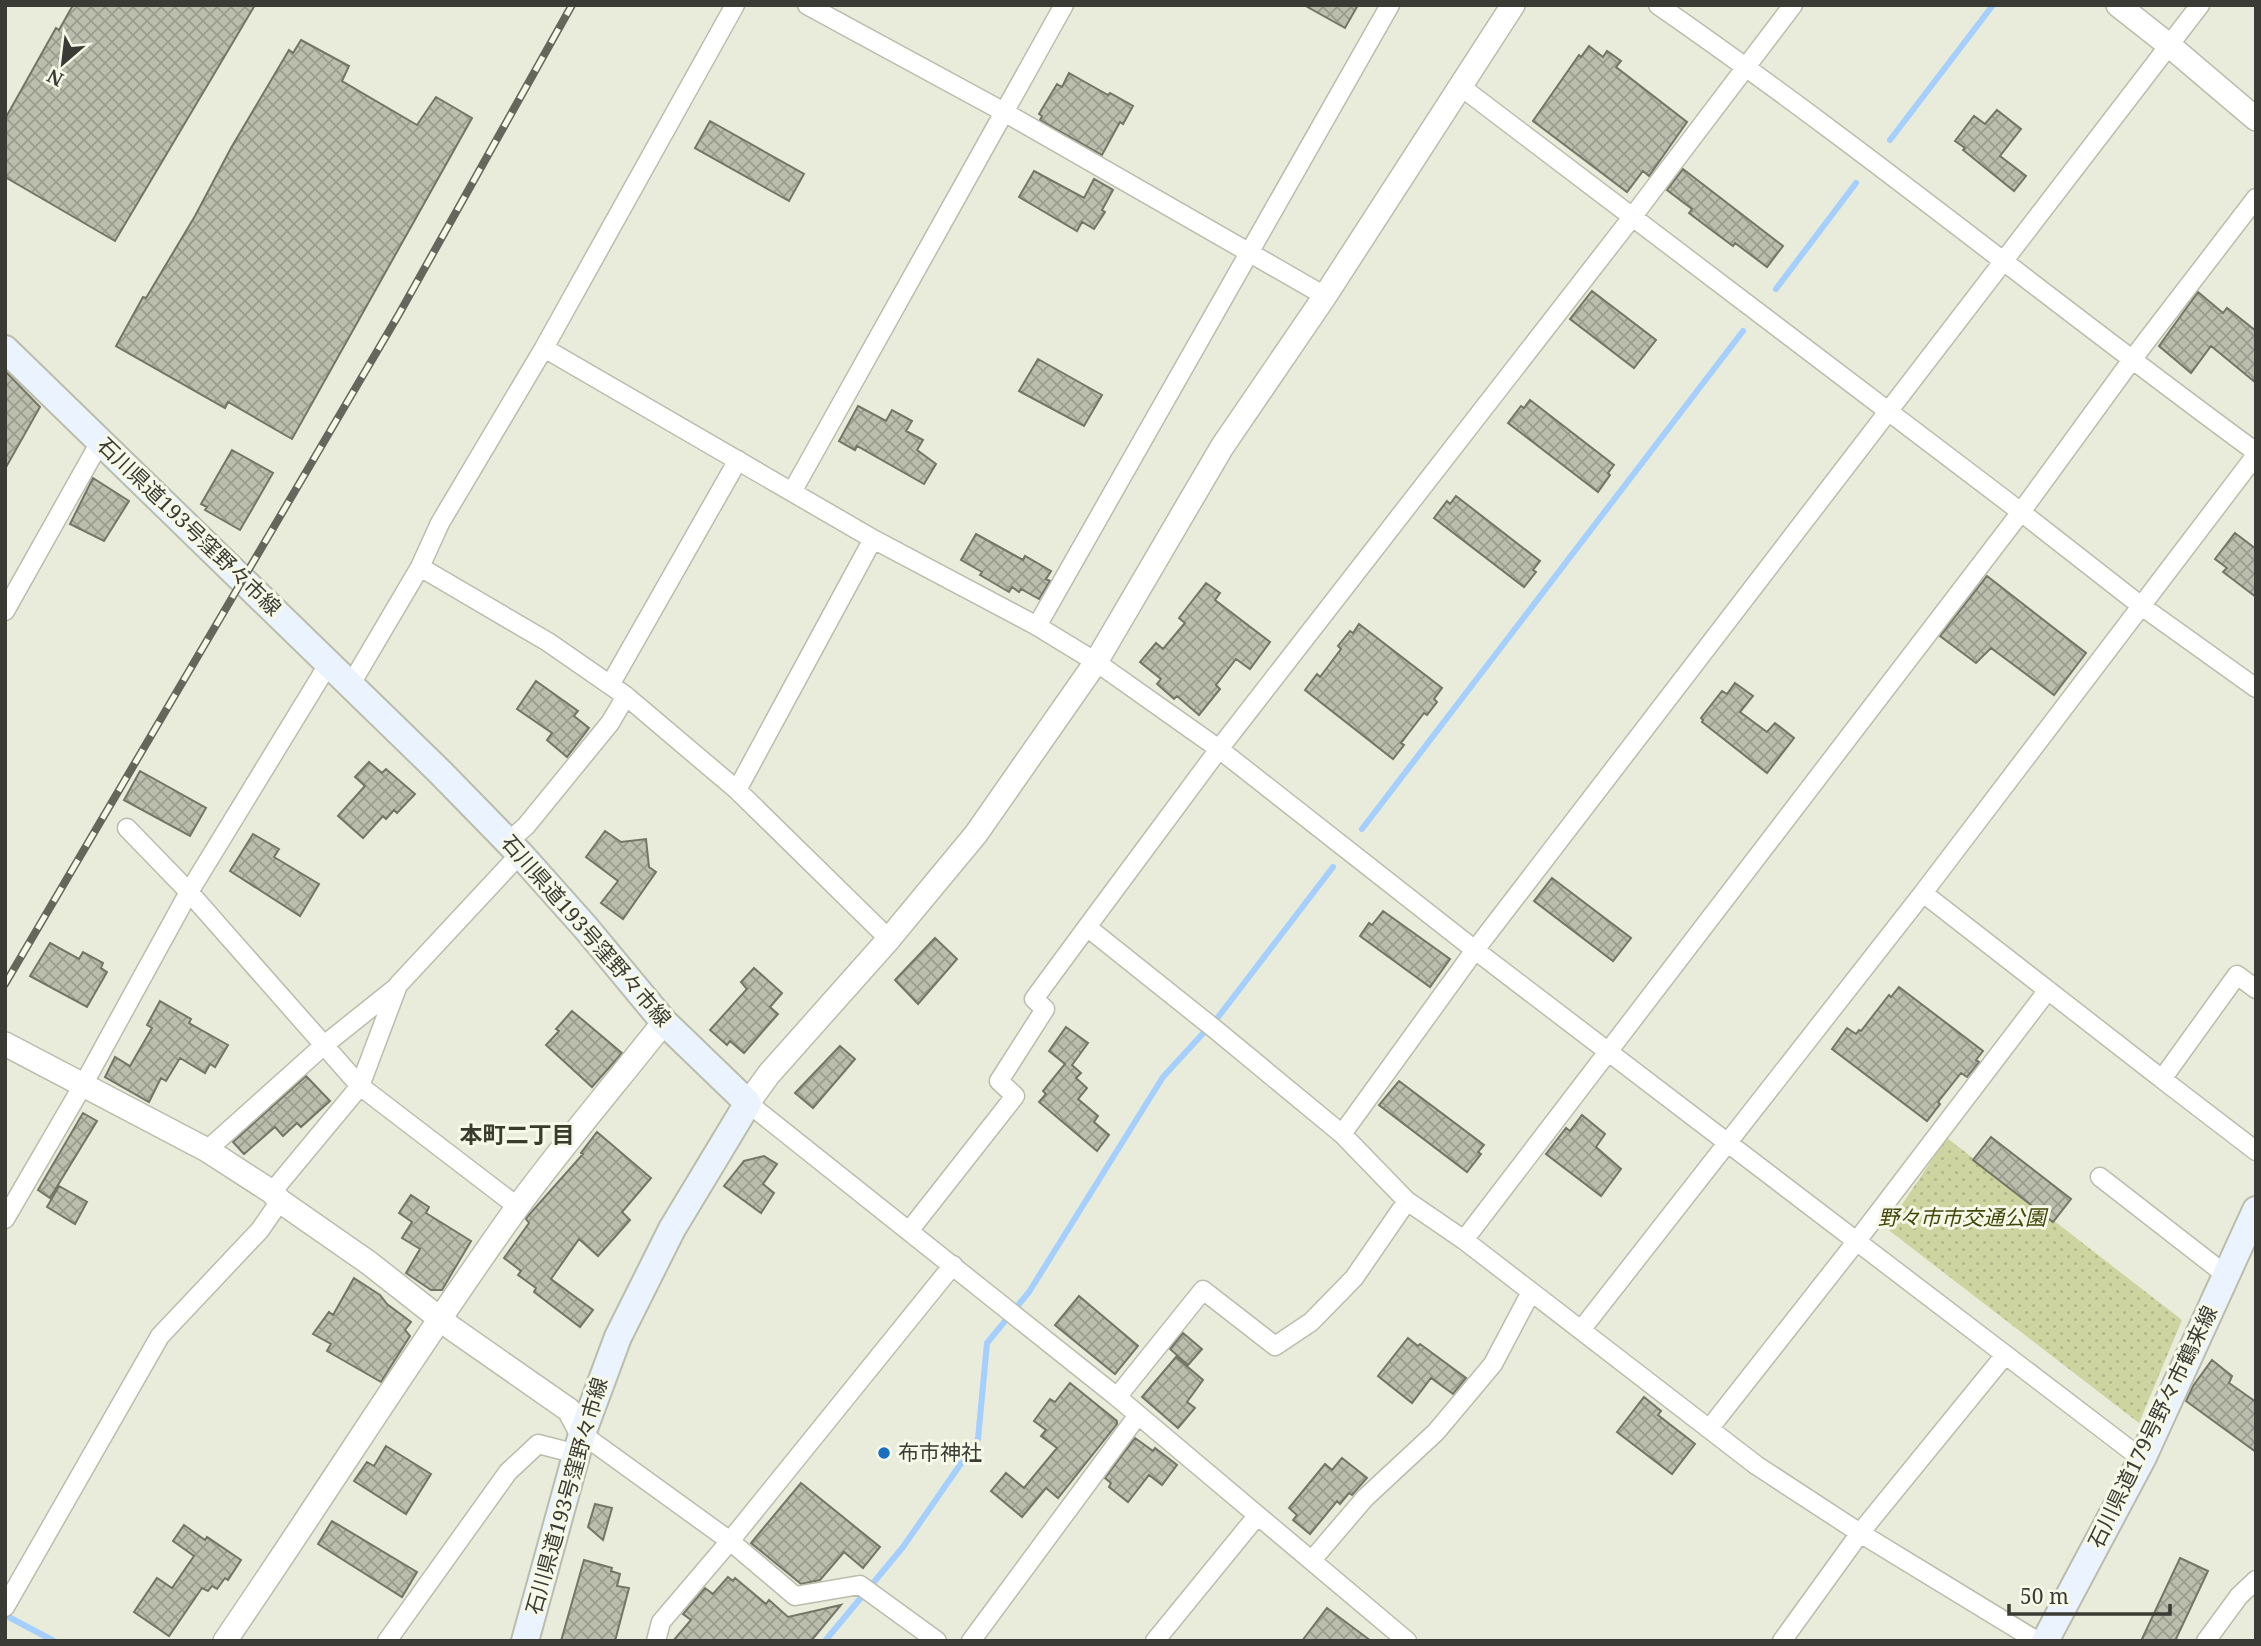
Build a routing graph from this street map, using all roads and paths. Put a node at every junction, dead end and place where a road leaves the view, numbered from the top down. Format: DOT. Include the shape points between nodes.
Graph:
graph roads {
  1 [pos="735,5"];
  2 [pos="807,5"];
  3 [pos="1064,5"];
  4 [pos="1390,5"];
  5 [pos="1513,5"];
  6 [pos="1658,5"];
  7 [pos="1793,5"];
  8 [pos="2118,5"];
  9 [pos="2200,5"];
  10 [pos="2170,46"];
  11 [pos="1746,66"];
  12 [pos="1460,86"];
  13 [pos="1004,112"];
  14 [pos="2256,119"];
  15 [pos="2256,198"];
  16 [pos="1633,216"];
  17 [pos="1250,252"];
  18 [pos="2004,262"];
  19 [pos="1325,296"];
  20 [pos="544,348"];
  21 [pos="5,349"];
  22 [pos="2131,360"];
  23 [pos="1890,411"];
  24 [pos="100,442"];
  25 [pos="2256,454"];
  26 [pos="738,460"];
  27 [pos="792,492"];
  28 [pos="2021,512"];
  29 [pos="873,538"];
  30 [pos="420,567"];
  31 [pos="2140,605"];
  32 [pos="5,611"];
  33 [pos="1037,626"];
  34 [pos="1096,662"];
  35 [pos="329,663"];
  36 [pos="351,684"];
  37 [pos="610,685"];
  38 [pos="2256,688"];
  39 [pos="626,696"];
  40 [pos="1219,749"];
  41 [pos="737,790"];
  42 [pos="127,828"];
  43 [pos="514,848"];
  44 [pos="190,892"];
  45 [pos="1923,893"];
  46 [pos="1087,927"];
  47 [pos="889,939"];
  48 [pos="1475,950"];
  49 [pos="398,985"];
  50 [pos="2256,989"];
  51 [pos="2048,990"];
  52 [pos="664,1022"];
  53 [pos="5,1044"];
  54 [pos="323,1046"];
  55 [pos="1608,1050"];
  56 [pos="2162,1079"];
  57 [pos="83,1085"];
  58 [pos="360,1086"];
  59 [pos="748,1103"];
  60 [pos="1342,1134"];
  61 [pos="1727,1141"];
  62 [pos="207,1150"];
  63 [pos="2256,1151"];
  64 [pos="2099,1177"];
  65 [pos="276,1197"];
  66 [pos="1407,1201"];
  67 [pos="518,1207"];
  68 [pos="2256,1210"];
  69 [pos="5,1219"];
  70 [pos="909,1231"];
  71 [pos="1464,1240"];
  72 [pos="1857,1242"];
  73 [pos="953,1265"];
  74 [pos="2227,1275"];
  75 [pos="1531,1292"];
  76 [pos="440,1318"];
  77 [pos="1581,1330"];
  78 [pos="2005,1355"];
  79 [pos="1117,1397"];
  80 [pos="1138,1415"];
  81 [pos="1709,1429"];
  82 [pos="580,1444"];
  83 [pos="2142,1459"];
  84 [pos="1257,1516"];
  85 [pos="1860,1533"];
  86 [pos="730,1541"];
  87 [pos="1312,1560"];
  88 [pos="2256,1580"];
  89 [pos="5,1606"];
  90 [pos="225,1641"];
  91 [pos="387,1641"];
  92 [pos="525,1641"];
  93 [pos="656,1641"];
  94 [pos="937,1641"];
  95 [pos="971,1641"];
  96 [pos="1155,1641"];
  97 [pos="1407,1641"];
  98 [pos="1782,1641"];
  99 [pos="2037,1641"];
  100 [pos="2045,1641"];
  101 [pos="2206,1641"];
  1 -- 20 [label="street"];
  2 -- 13 [label="street"];
  3 -- 13 [label="street"];
  4 -- 17 [label="street"];
  5 -- 12 [label="street"];
  6 -- 11 [label="street"];
  7 -- 11 [label="street"];
  8 -- 10 [label="street"];
  9 -- 10 [label="street"];
  10 -- 14 [label="street"];
  10 -- 18 [label="street"];
  11 -- 16 [label="street"];
  11 -- 18 [label="street"];
  12 -- 16 [label="street"];
  12 -- 19 [label="street"];
  13 -- 17 [label="street"];
  13 -- 27 [label="street"];
  15 -- 22 [label="street"];
  16 -- 23 [label="street"];
  16 -- 40 [label="street"];
  17 -- 19 [label="street"];
  17 -- 33 [label="street"];
  18 -- 22 [label="street"];
  18 -- 23 [label="street"];
  19 -- 34 [label="street" via="1222,447"];
  20 -- 26 [label="street"];
  20 -- 30 [label="street" via="440,523"];
  21 -- 24 [label="main road, 石川県道193号窪野々市線"];
  22 -- 25 [label="street"];
  22 -- 28 [label="street"];
  23 -- 28 [label="street"];
  23 -- 48 [label="street"];
  24 -- 32 [label="street"];
  24 -- 35 [label="main road, 石川県道193号窪野々市線"];
  25 -- 31 [label="street"];
  26 -- 27 [label="street"];
  26 -- 37 [label="street"];
  27 -- 29 [label="street"];
  28 -- 31 [label="street"];
  28 -- 55 [label="street"];
  29 -- 33 [label="street"];
  29 -- 41 [label="street"];
  30 -- 36 [label="street"];
  30 -- 37 [label="street" via="548,642"];
  31 -- 38 [label="street"];
  31 -- 45 [label="street"];
  33 -- 34 [label="street"];
  34 -- 40 [label="street"];
  34 -- 47 [label="street" via="976,834"];
  35 -- 36 [label="main road, 石川県道193号窪野々市線"];
  35 -- 44 [label="street"];
  36 -- 43 [label="main road, 石川県道193号窪野々市線"];
  37 -- 39 [label="street"];
  39 -- 41 [label="street"];
  39 -- 43 [label="street"];
  40 -- 46 [label="street"];
  40 -- 48 [label="street"];
  41 -- 47 [label="street"];
  42 -- 44 [label="street"];
  43 -- 49 [label="street"];
  43 -- 52 [label="main road, 石川県道193号窪野々市線"];
  44 -- 54 [label="street"];
  44 -- 57 [label="street"];
  45 -- 51 [label="street"];
  45 -- 61 [label="street"];
  46 -- 60 [label="street"];
  46 -- 70 [label="street" via="1034,999 1045,1009 999,1082 1015,1096"];
  47 -- 59 [label="street"];
  48 -- 55 [label="street"];
  48 -- 60 [label="street"];
  49 -- 54 [label="street"];
  49 -- 58 [label="street"];
  50 -- 56 [label="street" via="2237,975"];
  51 -- 56 [label="street"];
  51 -- 72 [label="street"];
  52 -- 59 [label="main road, 石川県道193号窪野々市線"];
  52 -- 67 [label="street"];
  53 -- 57 [label="street"];
  54 -- 58 [label="street"];
  54 -- 62 [label="street"];
  55 -- 61 [label="street"];
  55 -- 71 [label="street"];
  56 -- 63 [label="street"];
  57 -- 62 [label="street"];
  57 -- 69 [label="street"];
  58 -- 65 [label="street"];
  58 -- 67 [label="street"];
  59 -- 70 [label="street"];
  59 -- 82 [label="main road, 石川県道193号窪野々市線" via="630,1308"];
  60 -- 66 [label="street"];
  61 -- 72 [label="street"];
  61 -- 77 [label="street"];
  62 -- 65 [label="street"];
  64 -- 74 [label="street"];
  65 -- 76 [label="street"];
  65 -- 89 [label="street" via="260,1230 160,1336"];
  66 -- 71 [label="street"];
  66 -- 79 [label="street" via="1354,1278 1311,1322 1275,1346 1203,1290"];
  67 -- 76 [label="street"];
  68 -- 74 [label="main road, 石川県道179号野々市鶴来線"];
  70 -- 73 [label="street"];
  71 -- 75 [label="street"];
  72 -- 78 [label="street"];
  72 -- 81 [label="street"];
  73 -- 79 [label="street"];
  73 -- 86 [label="street"];
  74 -- 83 [label="main road, 石川県道179号野々市鶴来線"];
  75 -- 77 [label="street"];
  75 -- 87 [label="street" via="1493,1364 1436,1432 1365,1498"];
  76 -- 82 [label="street" via="569,1410"];
  76 -- 90 [label="street"];
  77 -- 81 [label="street"];
  78 -- 83 [label="street"];
  78 -- 85 [label="street"];
  79 -- 80 [label="street"];
  80 -- 84 [label="street"];
  80 -- 95 [label="street"];
  81 -- 85 [label="street"];
  82 -- 86 [label="street"];
  82 -- 91 [label="street" via="538,1444 508,1472"];
  82 -- 92 [label="main road, 石川県道193号窪野々市線"];
  83 -- 100 [label="main road, 石川県道179号野々市鶴来線"];
  84 -- 87 [label="street"];
  84 -- 96 [label="street"];
  85 -- 98 [label="street"];
  85 -- 99 [label="street"];
  86 -- 93 [label="street" via="661,1622"];
  86 -- 94 [label="street" via="795,1596 860,1585"];
  87 -- 97 [label="street"];
  88 -- 101 [label="street"];
}
